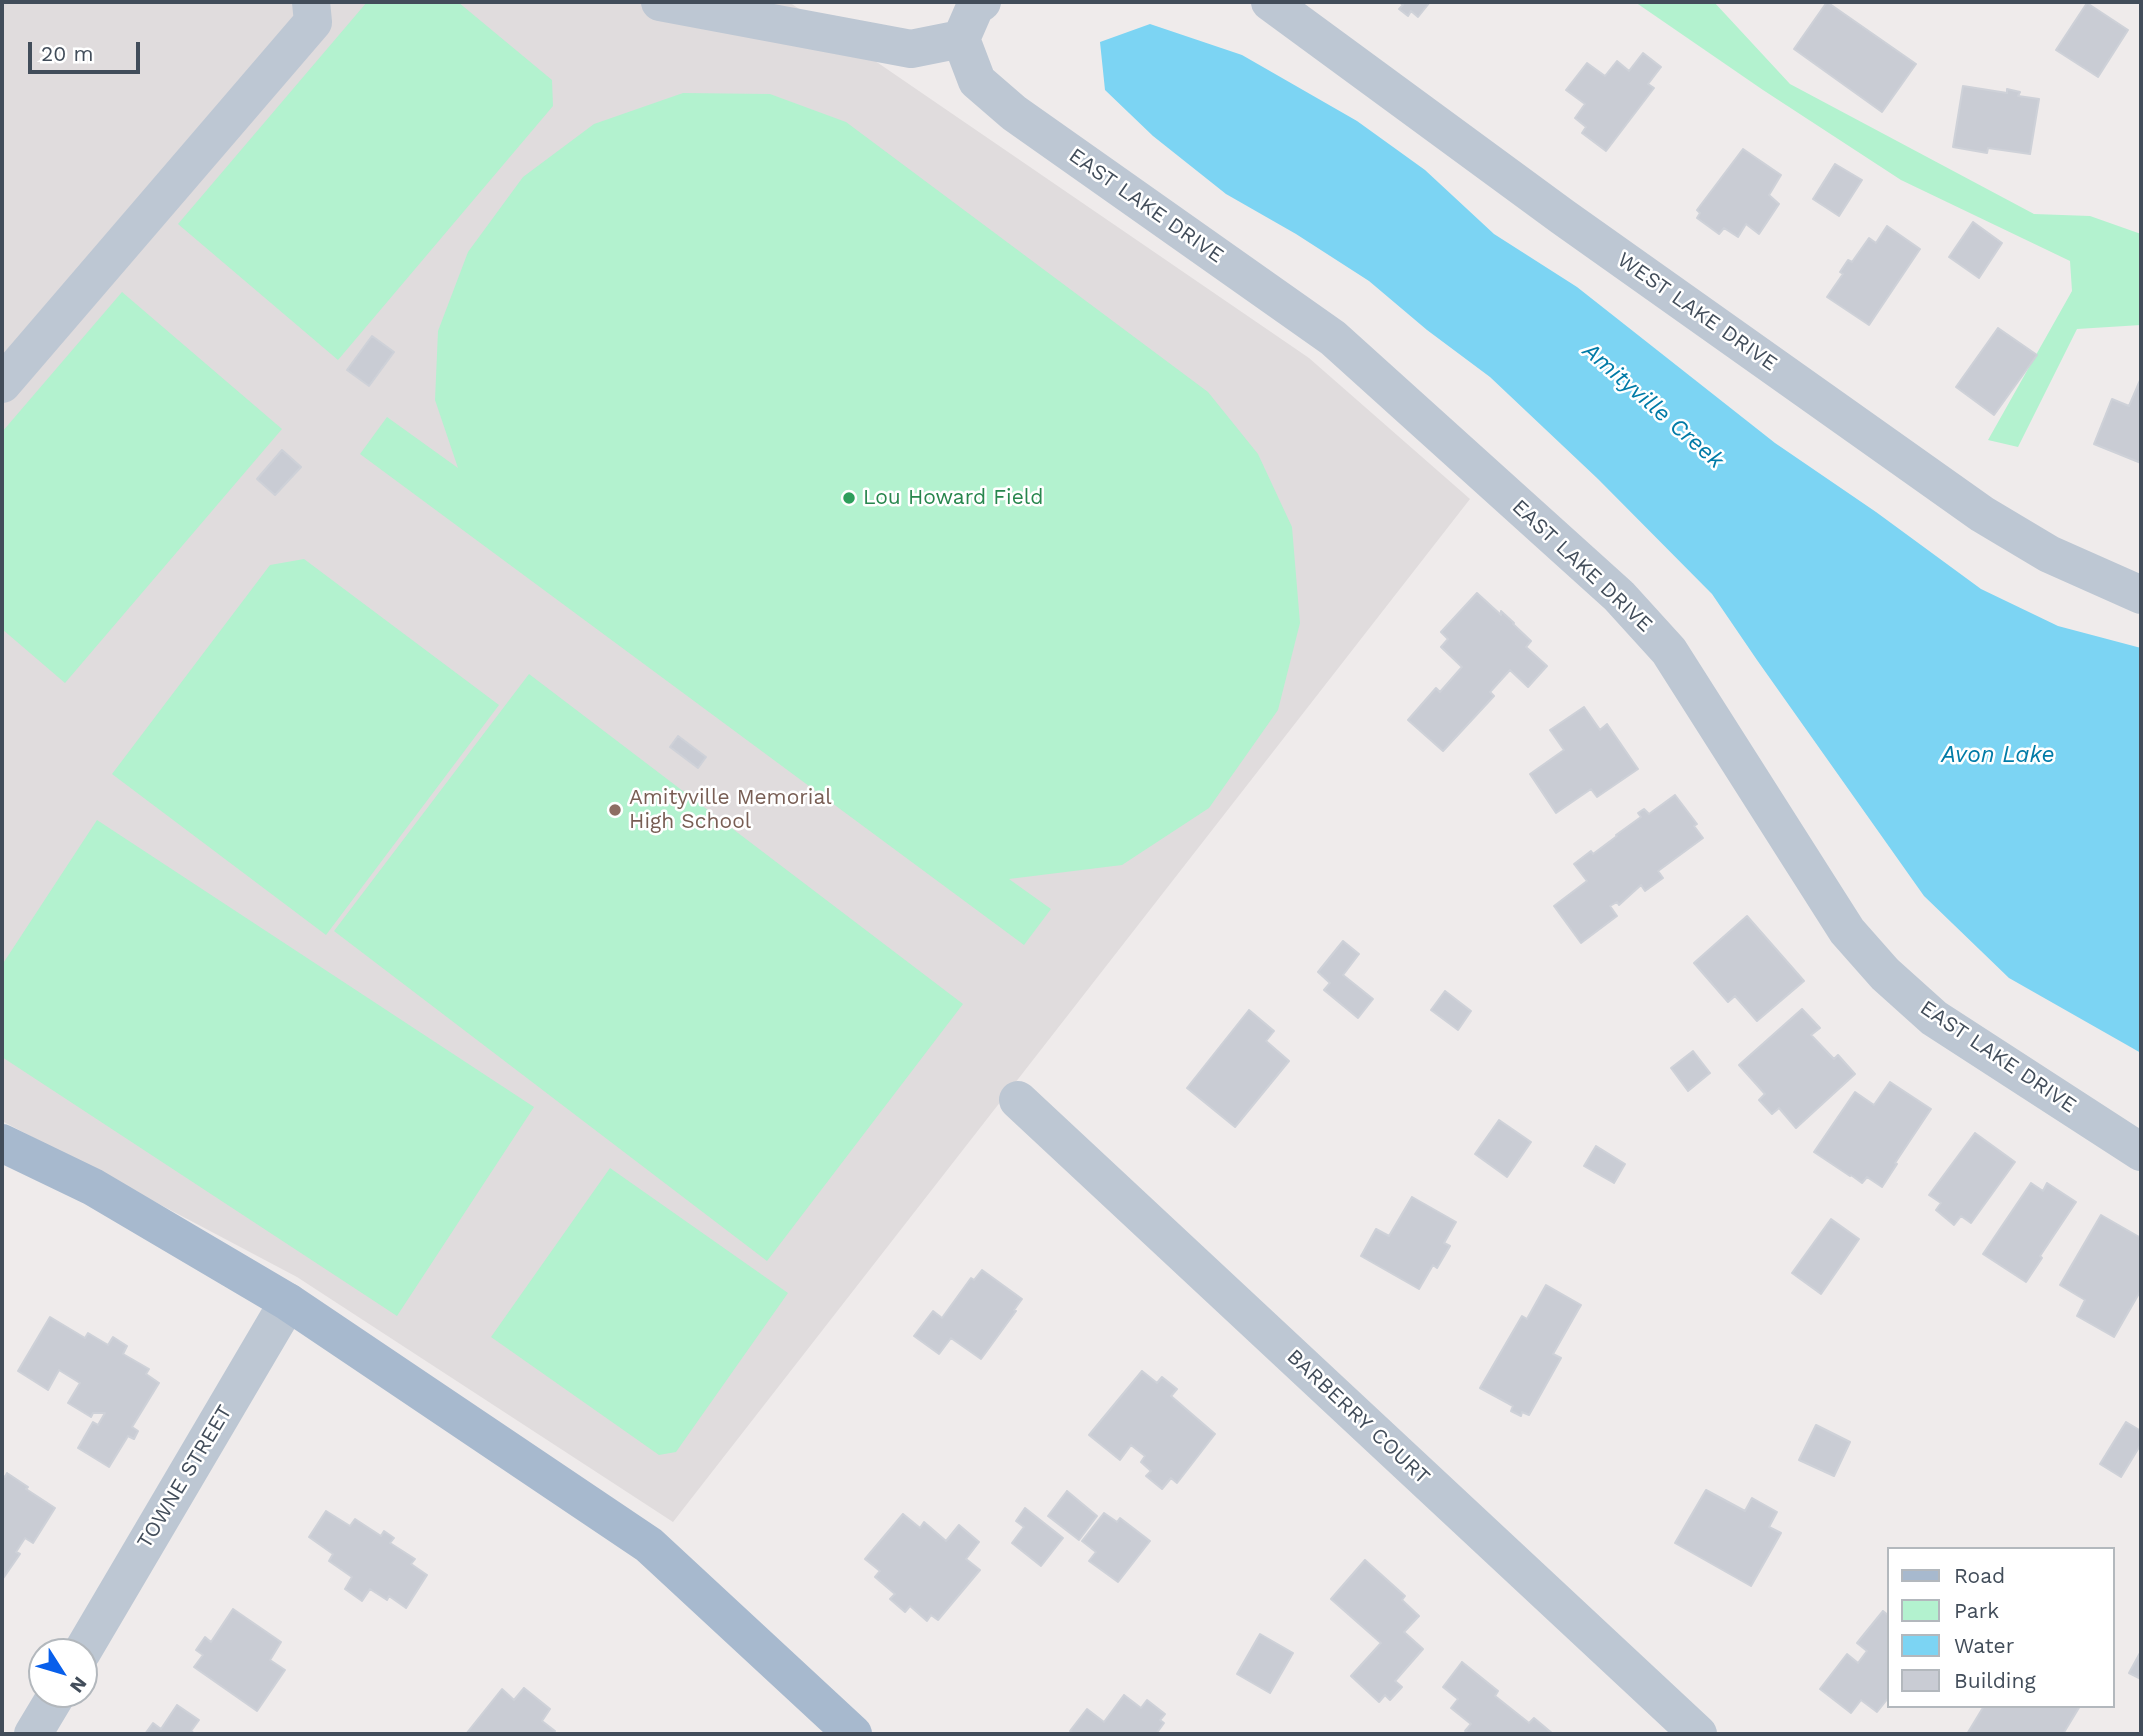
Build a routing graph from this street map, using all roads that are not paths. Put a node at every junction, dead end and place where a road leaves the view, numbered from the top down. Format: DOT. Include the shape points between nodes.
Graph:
graph roads {
  1 [pos="311,2"];
  2 [pos="660,2"];
  3 [pos="982,2"];
  4 [pos="1270,2"];
  5 [pos="961,38"];
  6 [pos="2,384"];
  7 [pos="2141,595"];
  8 [pos="1018,1100"];
  9 [pos="2,1143"];
  10 [pos="2141,1152"];
  11 [pos="288,1302"];
  12 [pos="90,1638"];
  13 [pos="49,1708"];
  14 [pos="33,1734"];
  15 [pos="853,1734"];
  16 [pos="1698,1734"];
  1 -- 6 [label="street" via="313,22"];
  2 -- 5 [label="street" via="911,49"];
  3 -- 5 [label="street" via="975,7"];
  4 -- 7 [label="street, WEST LAKE DRIVE" via="1982,514 2049,554"];
  5 -- 10 [label="street, EAST LAKE DRIVE" via="976,81 1014,113 1333,338 1619,596 1670,651 1847,931 1885,974 1934,1018"];
  8 -- 16 [label="street, BARBERRY COURT"];
  9 -- 11 [label="main road" via="93,1188"];
  11 -- 12 [label="street, TOWNE STREET"];
  11 -- 15 [label="main road" via="649,1545"];
  13 -- 14 [label="street"];
}
